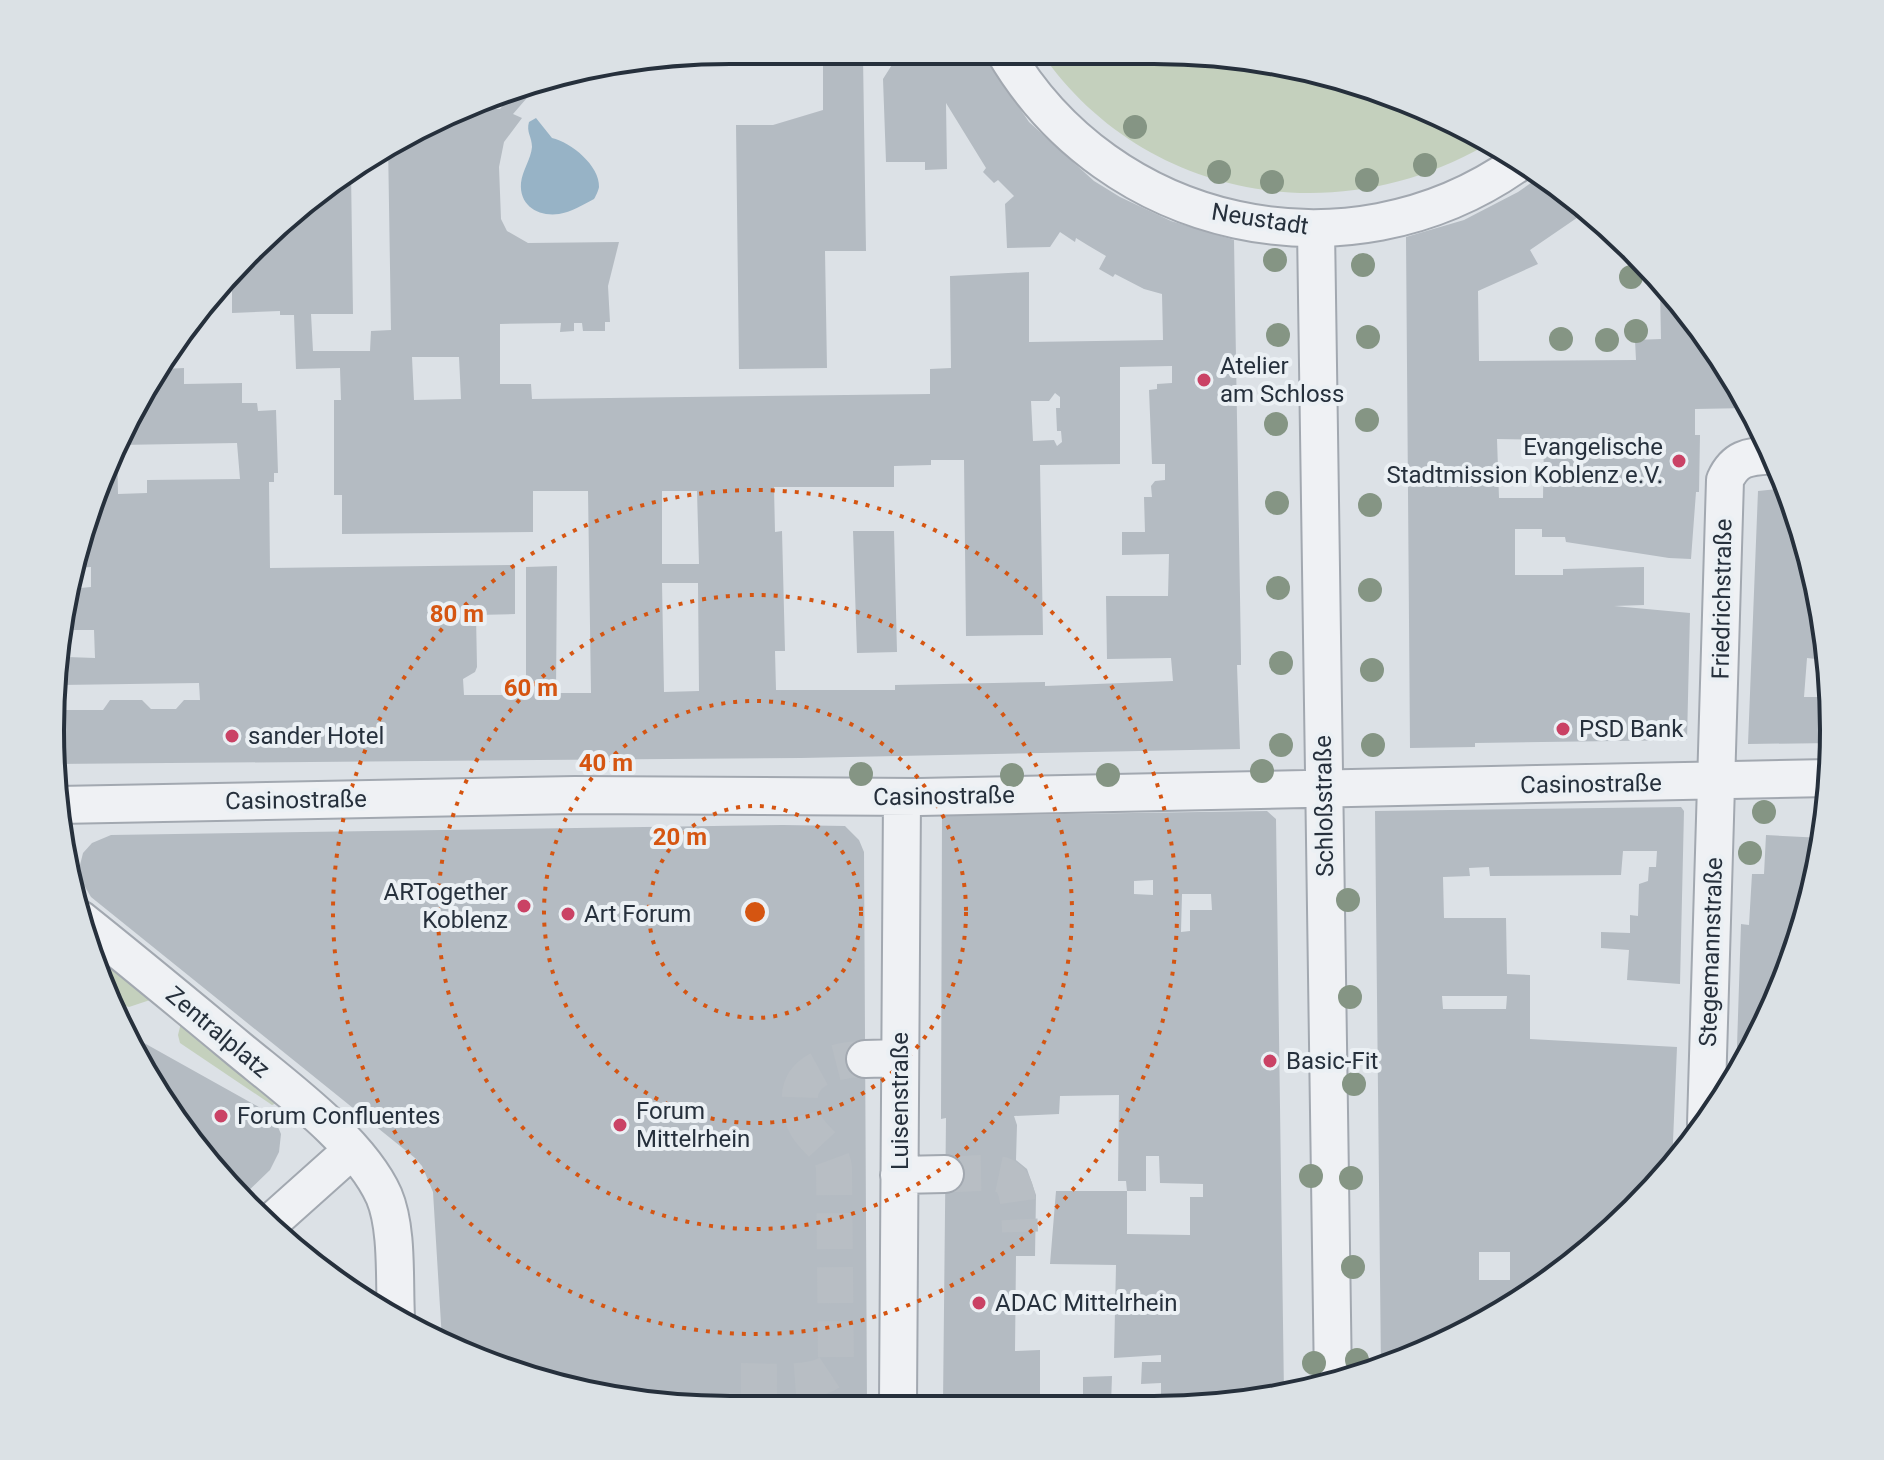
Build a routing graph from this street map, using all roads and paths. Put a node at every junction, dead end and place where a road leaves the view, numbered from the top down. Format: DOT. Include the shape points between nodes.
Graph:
graph roads {
  1 [pos="1012,64"];
  2 [pos="1511,168"];
  3 [pos="1316,229"];
  4 [pos="1761,457"];
  5 [pos="1819,778"];
  6 [pos="1717,779"];
  7 [pos="1323,791"];
  8 [pos="902,797"];
  9 [pos="69,805"];
  10 [pos="95,932"];
  11 [pos="1707,1102"];
  12 [pos="352,1150"];
  13 [pos="945,1174"];
  14 [pos="899,1175"];
  15 [pos="277,1217"];
  16 [pos="396,1306"];
  17 [pos="1333,1371"];
  18 [pos="898,1396"];
  1 -- 3 [label="street, Neustadt" via="1071,135 1137,184 1227,219"];
  2 -- 3 [label="street, Neustadt" via="1428,209 1375,223"];
  3 -- 7 [label="street, Schloßstraße"];
  4 -- 6 [label="street, Friedrichstraße" via="1731,467 1725,480"];
  5 -- 6 [label="street, Casinostraße"];
  6 -- 7 [label="street, Casinostraße"];
  6 -- 11 [label="street, Stegemannstraße"];
  7 -- 8 [label="street, Casinostraße"];
  7 -- 17 [label="street, Schloßstraße"];
  8 -- 9 [label="street, Casinostraße" via="511,813"];
  8 -- 14 [label="street, Luisenstraße" via="883,1058"];
  10 -- 12 [label="street, Zentralplatz" via="296,1096"];
  12 -- 15 [label="street"];
  12 -- 16 [label="street, Zentralplatz" via="385,1198 392,1226"];
  13 -- 14 [label="street"];
  14 -- 18 [label="street, Luisenstraße"];
}
